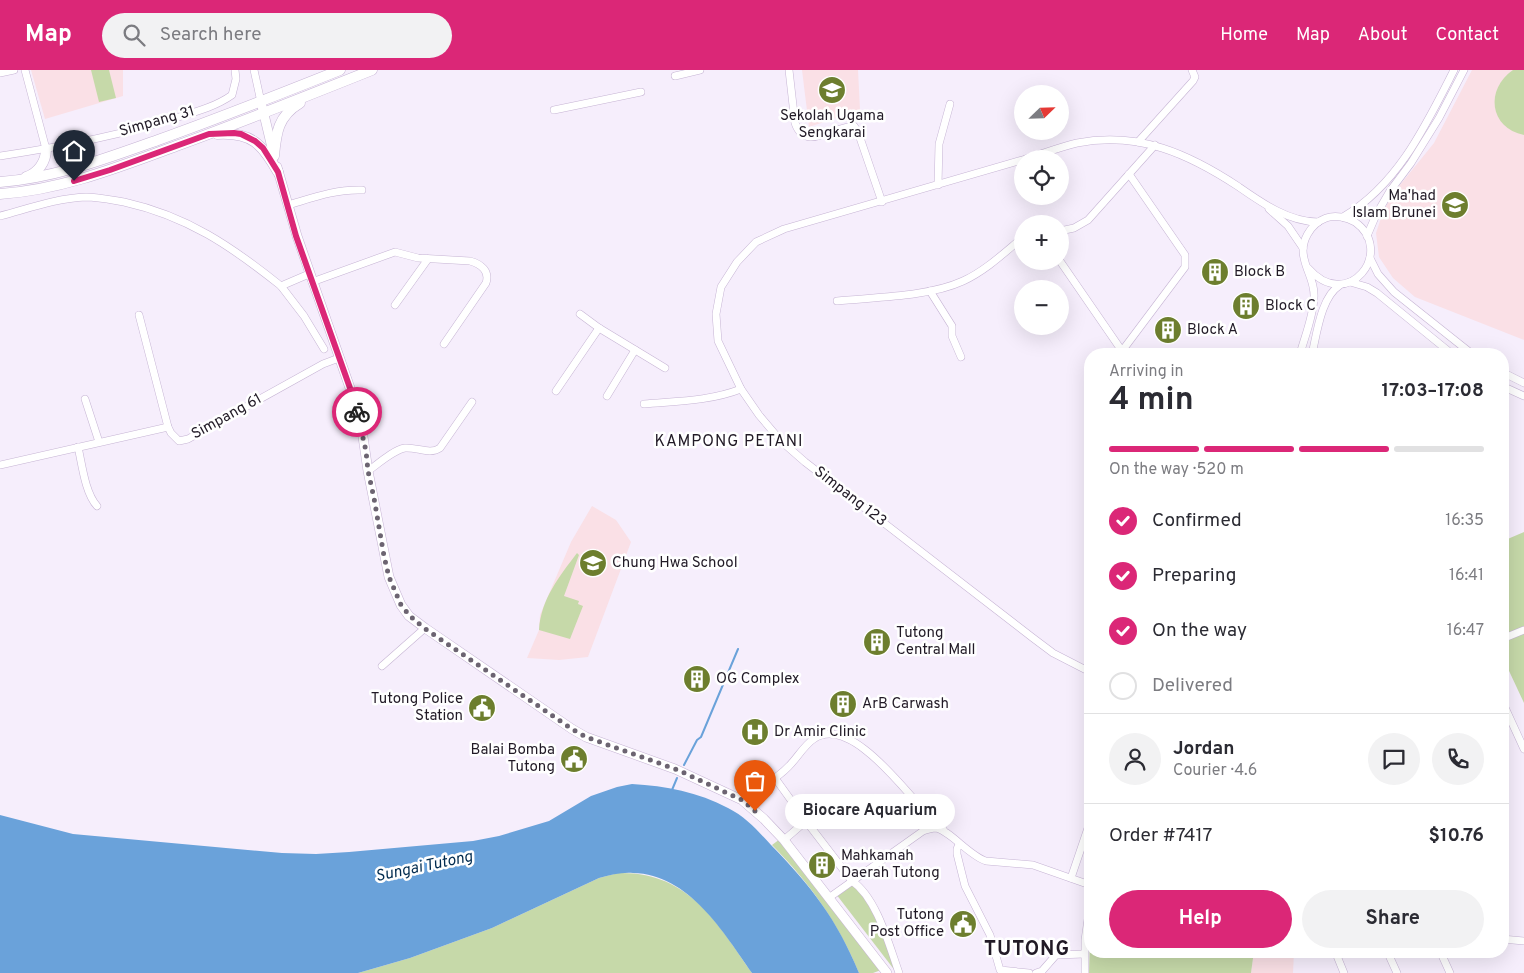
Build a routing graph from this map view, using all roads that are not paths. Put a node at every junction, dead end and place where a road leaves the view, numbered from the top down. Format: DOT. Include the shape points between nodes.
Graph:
graph roads {
  1 [pos="14,70"];
  2 [pos="24,70"];
  3 [pos="235,70"];
  4 [pos="254,70"];
  5 [pos="340,70"];
  6 [pos="372,70"];
  7 [pos="700,70"];
  8 [pos="789,70"];
  9 [pos="1192,70"];
  10 [pos="1454,70"];
  11 [pos="1464,70"];
  12 [pos="0,74"];
  13 [pos="675,76"];
  14 [pos="322,90"];
  15 [pos="641,92"];
  16 [pos="261,102"];
  17 [pos="950,104"];
  18 [pos="554,110"];
  19 [pos="264,113"];
  20 [pos="209,134"];
  21 [pos="1138,142"];
  22 [pos="1155,145"];
  23 [pos="46,149"];
  24 [pos="1053,150"];
  25 [pos="0,156"];
  26 [pos="274,156"];
  27 [pos="1014,162"];
  28 [pos="278,172"];
  29 [pos="1129,174"];
  30 [pos="2,182"];
  31 [pos="938,185"];
  32 [pos="362,190"];
  33 [pos="0,194"];
  34 [pos="1253,196"];
  35 [pos="882,202"];
  36 [pos="288,206"];
  37 [pos="0,216"];
  38 [pos="1343,217"];
  39 [pos="1318,222"];
  40 [pos="1069,229"];
  41 [pos="1367,236"];
  42 [pos="1014,244"];
  43 [pos="1303,248"];
  44 [pos="1370,258"];
  45 [pos="428,259"];
  46 [pos="1308,268"];
  47 [pos="1066,270"];
  48 [pos="310,278"];
  49 [pos="1350,282"];
  50 [pos="1340,285"];
  51 [pos="281,286"];
  52 [pos="930,291"];
  53 [pos="837,301"];
  54 [pos="395,305"];
  55 [pos="580,314"];
  56 [pos="139,315"];
  57 [pos="599,328"];
  58 [pos="444,344"];
  59 [pos="1120,348"];
  60 [pos="1124,348"];
  61 [pos="1302,348"];
  62 [pos="1314,348"];
  63 [pos="1445,348"];
  64 [pos="1464,348"];
  65 [pos="324,349"];
  66 [pos="635,350"];
  67 [pos="961,357"];
  68 [pos="339,358"];
  69 [pos="665,368"];
  70 [pos="1509,375"];
  71 [pos="1515,378"];
  72 [pos="1524,383"];
  73 [pos="741,389"];
  74 [pos="1510,390"];
  75 [pos="556,391"];
  76 [pos="607,396"];
  77 [pos="1524,396"];
  78 [pos="85,399"];
  79 [pos="472,402"];
  80 [pos="644,404"];
  81 [pos="168,427"];
  82 [pos="99,442"];
  83 [pos="78,447"];
  84 [pos="0,465"];
  85 [pos="368,471"];
  86 [pos="97,506"];
  87 [pos="424,628"];
  88 [pos="1524,630"];
  89 [pos="1509,636"];
  90 [pos="382,666"];
  91 [pos="1084,669"];
  92 [pos="1509,716"];
  93 [pos="1524,749"];
  94 [pos="775,778"];
  95 [pos="742,800"];
  96 [pos="921,807"];
  97 [pos="806,821"];
  98 [pos="923,831"];
  99 [pos="948,835"];
  100 [pos="784,840"];
  101 [pos="1084,840"];
  102 [pos="959,844"];
  103 [pos="1071,878"];
  104 [pos="852,880"];
  105 [pos="1084,883"];
  106 [pos="830,897"];
  107 [pos="1509,940"];
  108 [pos="1524,941"];
  109 [pos="1084,954"];
  110 [pos="1084,958"];
  111 [pos="1338,958"];
  112 [pos="1390,958"];
  113 [pos="1443,958"];
  114 [pos="887,973"];
  115 [pos="899,973"];
  116 [pos="1029,973"];
  117 [pos="1036,973"];
  118 [pos="1085,973"];
  119 [pos="1344,973"];
  120 [pos="1397,973"];
  121 [pos="1450,973"];
  1 -- 12 [label="street"];
  2 -- 23 [label="street"];
  3 -- 23 [label="street, Simpang 31" via="232,95 213,106 136,130"];
  4 -- 16 [label="street"];
  5 -- 16 [label="highway"];
  6 -- 14 [label="highway"];
  7 -- 13 [label="street"];
  8 -- 35 [label="street" via="798,131 809,138 854,126"];
  9 -- 21 [label="street" via="1193,81"];
  10 -- 38 [label="street" via="1432,115 1405,158 1383,186"];
  11 -- 41 [label="street" via="1440,118 1390,191"];
  14 -- 19 [label="highway"];
  14 -- 26 [label="highway" via="294,106 282,118 276,134"];
  15 -- 18 [label="street"];
  16 -- 19 [label="main road"];
  16 -- 30 [label="highway" via="106,158 45,175"];
  17 -- 31 [label="street" via="939,144"];
  19 -- 20 [label="highway"];
  19 -- 26 [label="main road"];
  20 -- 28 [label="highway" via="241,134 255,141"];
  20 -- 33 [label="highway" via="74,181"];
  21 -- 22 [label="street, Simpang 123"];
  21 -- 24 [label="street, Simpang 123" via="1076,143"];
  22 -- 29 [label="street"];
  22 -- 34 [label="street, Simpang 123" via="1212,169"];
  23 -- 25 [label="street"];
  23 -- 30 [label="highway" via="35,173"];
  26 -- 28 [label="main road"];
  27 -- 31 [label="street, Simpang 123"];
  28 -- 36 [label="main road"];
  29 -- 40 [label="street" via="1088,220"];
  29 -- 60 [label="street" via="1186,261 1185,267"];
  31 -- 35 [label="street, Simpang 123"];
  32 -- 36 [label="street" via="335,191"];
  34 -- 39 [label="street, Simpang 123" via="1295,218"];
  34 -- 43 [label="street, Simpang 123" via="1288,226"];
  35 -- 73 [label="street, Simpang 123" via="784,229 756,242 737,262 721,287 716,314 718,341"];
  36 -- 48 [label="main road"];
  37 -- 51 [label="street" via="87,197 142,206 216,238"];
  38 -- 39 [label="street"];
  38 -- 41 [label="street" via="1353,220"];
  39 -- 43 [label="street" via="1308,233"];
  41 -- 44 [label="street"];
  42 -- 52 [label="street" via="962,282"];
  43 -- 46 [label="street"];
  44 -- 49 [label="street" via="1363,273"];
  44 -- 64 [label="street" via="1378,274 1394,292"];
  45 -- 48 [label="street" via="395,252"];
  45 -- 54 [label="street"];
  45 -- 58 [label="street" via="470,261 487,273 486,283"];
  46 -- 50 [label="street" via="1327,283"];
  46 -- 61 [label="street" via="1314,298"];
  47 -- 59 [label="street"];
  48 -- 51 [label="street"];
  48 -- 68 [label="main road"];
  49 -- 50 [label="street"];
  49 -- 63 [label="street" via="1377,293"];
  50 -- 62 [label="street" via="1326,303"];
  51 -- 65 [label="street"];
  52 -- 53 [label="street"];
  52 -- 67 [label="street" via="952,326 952,336"];
  55 -- 57 [label="street"];
  56 -- 81 [label="street, Simpang 61"];
  57 -- 66 [label="street"];
  57 -- 75 [label="street"];
  66 -- 69 [label="street"];
  66 -- 76 [label="street"];
  68 -- 81 [label="street, Simpang 61" via="188,439 179,441"];
  68 -- 85 [label="main road" via="362,430"];
  70 -- 71 [label="street"];
  71 -- 72 [label="street"];
  71 -- 74 [label="street"];
  73 -- 80 [label="street" via="708,398"];
  73 -- 91 [label="street, Simpang 123" via="780,442 1053,653"];
  74 -- 77 [label="street"];
  78 -- 82 [label="street"];
  79 -- 85 [label="street" via="440,448 430,452 404,448"];
  81 -- 82 [label="street"];
  82 -- 83 [label="street"];
  83 -- 84 [label="street"];
  83 -- 86 [label="street" via="89,490"];
  85 -- 87 [label="main road" via="392,585 401,605"];
  87 -- 90 [label="street"];
  87 -- 95 [label="main road" via="553,718 586,737 675,769"];
  88 -- 89 [label="street"];
  92 -- 93 [label="street"];
  94 -- 95 [label="street"];
  94 -- 96 [label="street" via="813,740 821,735 832,735 849,740 879,760"];
  94 -- 97 [label="street"];
  95 -- 100 [label="main road"];
  96 -- 98 [label="street" via="927,822"];
  96 -- 99 [label="street"];
  97 -- 100 [label="street"];
  97 -- 104 [label="street"];
  98 -- 99 [label="street" via="936,828"];
  98 -- 104 [label="street"];
  99 -- 102 [label="street"];
  100 -- 106 [label="main road"];
  101 -- 103 [label="street"];
  102 -- 103 [label="street" via="979,859 1033,865"];
  102 -- 116 [label="street" via="957,854 965,886 990,935 998,967 1003,972"];
  103 -- 105 [label="street"];
  104 -- 106 [label="street"];
  104 -- 115 [label="street" via="860,886 877,916"];
  106 -- 114 [label="main road"];
  107 -- 108 [label="street"];
  109 -- 117 [label="street" via="1056,955 1042,971"];
  110 -- 118 [label="street"];
  111 -- 119 [label="street"];
  112 -- 120 [label="street"];
  113 -- 121 [label="street"];
}
